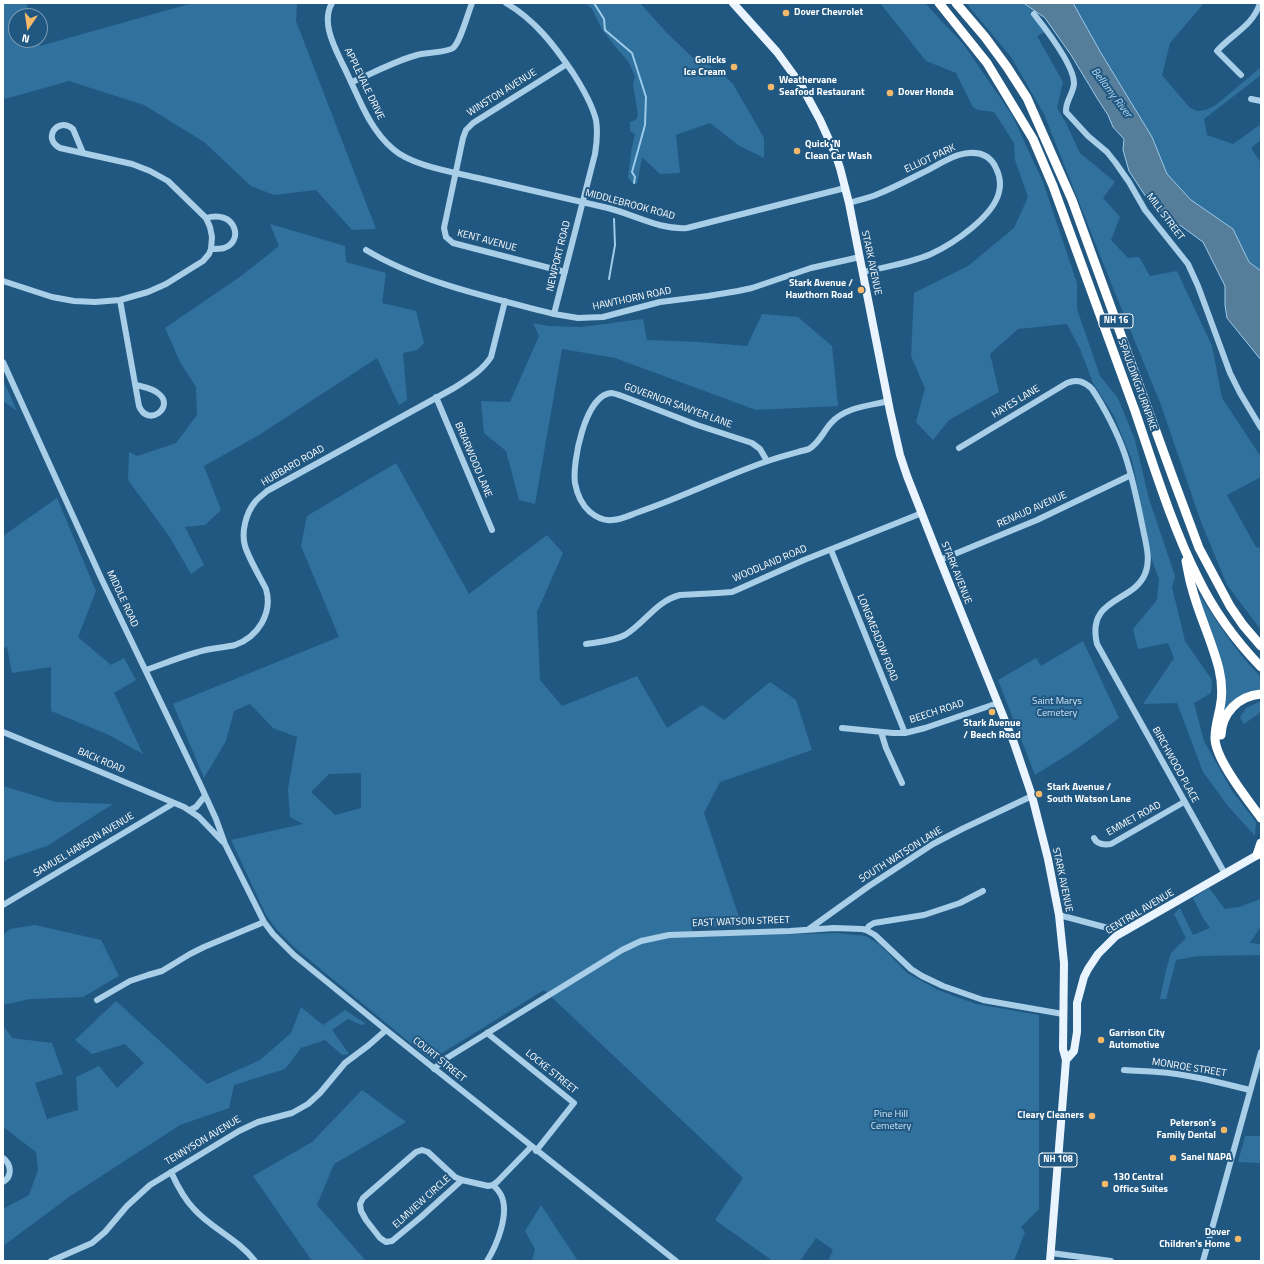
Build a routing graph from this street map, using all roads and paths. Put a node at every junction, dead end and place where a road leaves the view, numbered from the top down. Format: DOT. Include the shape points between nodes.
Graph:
graph roads {
  1 [pos="332,3"];
  2 [pos="472,3"];
  3 [pos="506,3"];
  4 [pos="733,3"];
  5 [pos="939,3"];
  6 [pos="956,3"];
  7 [pos="1260,3"];
  8 [pos="1034,14"];
  9 [pos="567,64"];
  10 [pos="1241,75"];
  11 [pos="352,82"];
  12 [pos="1251,99"];
  13 [pos="1261,100"];
  14 [pos="83,153"];
  15 [pos="456,172"];
  16 [pos="845,188"];
  17 [pos="582,202"];
  18 [pos="849,203"];
  19 [pos="206,218"];
  20 [pos="211,249"];
  21 [pos="366,250"];
  22 [pos="860,257"];
  23 [pos="566,272"];
  24 [pos="863,272"];
  25 [pos="3,281"];
  26 [pos="120,300"];
  27 [pos="505,301"];
  28 [pos="554,314"];
  29 [pos="3,362"];
  30 [pos="1084,382"];
  31 [pos="136,385"];
  32 [pos="436,397"];
  33 [pos="888,402"];
  34 [pos="1261,428"];
  35 [pos="960,448"];
  36 [pos="767,461"];
  37 [pos="1131,475"];
  38 [pos="922,513"];
  39 [pos="492,530"];
  40 [pos="1181,540"];
  41 [pos="831,550"];
  42 [pos="940,560"];
  43 [pos="586,644"];
  44 [pos="1261,646"];
  45 [pos="1261,667"];
  46 [pos="146,670"];
  47 [pos="1261,694"];
  48 [pos="998,703"];
  49 [pos="842,728"];
  50 [pos="3,732"];
  51 [pos="882,732"];
  52 [pos="905,733"];
  53 [pos="902,783"];
  54 [pos="205,796"];
  55 [pos="1032,796"];
  56 [pos="174,802"];
  57 [pos="1184,802"];
  58 [pos="1261,809"];
  59 [pos="190,810"];
  60 [pos="1261,818"];
  61 [pos="1094,838"];
  62 [pos="1261,842"];
  63 [pos="225,844"];
  64 [pos="1259,854"];
  65 [pos="1225,874"];
  66 [pos="983,891"];
  67 [pos="3,905"];
  68 [pos="1059,915"];
  69 [pos="264,922"];
  70 [pos="808,929"];
  71 [pos="866,930"];
  72 [pos="1123,932"];
  73 [pos="97,1000"];
  74 [pos="1063,1014"];
  75 [pos="1077,1018"];
  76 [pos="386,1030"];
  77 [pos="487,1033"];
  78 [pos="1261,1052"];
  79 [pos="1066,1060"];
  80 [pos="434,1069"];
  81 [pos="1124,1070"];
  82 [pos="1250,1090"];
  83 [pos="534,1149"];
  84 [pos="3,1158"];
  85 [pos="171,1172"];
  86 [pos="462,1180"];
  87 [pos="3,1182"];
  88 [pos="492,1185"];
  89 [pos="1051,1257"];
  90 [pos="52,1261"];
  91 [pos="255,1261"];
  92 [pos="487,1261"];
  93 [pos="676,1261"];
  94 [pos="1111,1261"];
  95 [pos="1203,1261"];
  1 -- 11 [label="street, APPLEVALE DRIVE" via="328,20 330,36"];
  2 -- 11 [label="street" via="454,48 404,59"];
  3 -- 9 [label="street" via="534,24 554,45"];
  4 -- 16 [label="main road, STARK AVENUE" via="777,52 807,96 834,153"];
  5 -- 40 [label="highway, SPAULDING TURNPIKE / NH 16" via="987,63 1039,152"];
  6 -- 44 [label="highway, SPAULDING TURNPIKE / NH 16" via="985,37 1027,98 1072,200 1199,548 1230,606"];
  7 -- 10 [label="street" via="1251,21 1217,51"];
  8 -- 34 [label="street, MILL STREET" via="1072,73 1074,84 1066,103 1066,112 1107,152 1145,210 1188,264 1230,372"];
  9 -- 15 [label="street, WINSTON AVENUE" via="469,126 463,138"];
  9 -- 17 [label="street" via="592,108 597,132 595,154"];
  11 -- 15 [label="street, APPLEVALE DRIVE" via="371,123 393,149 412,160"];
  12 -- 13 [label="street"];
  14 -- 14 [label="street" via="73,129 66,125 55,128 52,140 56,146"];
  14 -- 19 [label="street" via="132,164 150,171 168,181"];
  15 -- 17 [label="street, MIDDLEBROOK ROAD"];
  15 -- 23 [label="street, KENT AVENUE" via="444,223 444,232 449,240 458,245"];
  16 -- 17 [label="street, MIDDLEBROOK ROAD" via="687,228 658,225"];
  16 -- 18 [label="main road, STARK AVENUE"];
  17 -- 23 [label="street, NEWPORT ROAD"];
  18 -- 22 [label="main road, STARK AVENUE"];
  18 -- 24 [label="street, ELLIOT PARK" via="878,195 954,157 969,153 977,153 991,159 1000,178 997,199 986,214 963,235 927,256"];
  19 -- 20 [label="street" via="212,237"];
  19 -- 20 [label="street" via="226,218 234,230 229,245"];
  20 -- 26 [label="street" via="207,258 166,284"];
  21 -- 27 [label="street, HAWTHORN ROAD" via="381,259 436,281"];
  22 -- 24 [label="main road, STARK AVENUE"];
  22 -- 28 [label="street, HAWTHORN ROAD" via="811,268 738,291 660,302 603,316 578,318"];
  23 -- 28 [label="street, NEWPORT ROAD"];
  24 -- 33 [label="main road, STARK AVENUE"];
  25 -- 26 [label="street" via="52,297 74,301"];
  26 -- 31 [label="street"];
  27 -- 28 [label="street, HAWTHORN ROAD"];
  27 -- 32 [label="street, HUBBARD ROAD" via="494,349 487,364 474,376"];
  29 -- 46 [label="street, MIDDLE ROAD" via="102,580"];
  30 -- 35 [label="street, HAYES LANE" via="1076,380 1067,383"];
  30 -- 37 [label="street, BIRCHWOOD PLACE" via="1096,394 1121,445"];
  31 -- 31 [label="street" via="161,395 164,402 159,413 151,416 141,410"];
  32 -- 39 [label="street, BRIARWOOD LANE"];
  32 -- 46 [label="street, HUBBARD ROAD" via="267,491 256,501 248,513 244,539 268,596 267,612 261,625 242,642 190,654"];
  33 -- 36 [label="street, GOVERNOR SAWYER LANE" via="843,412 809,449"];
  33 -- 38 [label="main road, STARK AVENUE" via="900,455"];
  36 -- 36 [label="street, GOVERNOR SAWYER LANE" via="657,506 612,520 597,517 580,500 574,474 581,434 589,412 593,404 612,393 752,443 760,449"];
  37 -- 42 [label="street, RENAUD AVENUE" via="1037,520"];
  37 -- 57 [label="street, BIRCHWOOD PLACE" via="1147,551 1147,566 1142,580 1101,612 1096,626 1096,639"];
  38 -- 41 [label="street, WOODLAND ROAD"];
  38 -- 42 [label="main road, STARK AVENUE"];
  40 -- 45 [label="highway, SPAULDING TURNPIKE / NH 16" via="1198,579 1215,608"];
  40 -- 60 [label="highway" via="1192,589 1222,682 1223,693 1214,738 1217,751"];
  41 -- 43 [label="street, WOODLAND ROAD" via="732,592 673,596 626,634 616,639"];
  41 -- 52 [label="street, LONGMEADOW ROAD"];
  42 -- 48 [label="main road, STARK AVENUE"];
  46 -- 54 [label="street, MIDDLE ROAD"];
  47 -- 58 [label="highway" via="1246,697 1232,708 1222,724 1221,736 1222,748 1227,759"];
  48 -- 52 [label="street, BEECH ROAD"];
  48 -- 55 [label="main road, STARK AVENUE"];
  49 -- 51 [label="street, BEECH ROAD"];
  50 -- 56 [label="street, BACK ROAD"];
  51 -- 52 [label="street, BEECH ROAD"];
  51 -- 53 [label="street" via="886,748"];
  54 -- 59 [label="street"];
  54 -- 63 [label="street, MIDDLE ROAD"];
  55 -- 68 [label="main road, STARK AVENUE"];
  55 -- 70 [label="street, SOUTH WATSON LANE" via="933,844"];
  56 -- 59 [label="street, BACK ROAD"];
  56 -- 67 [label="street, SAMUEL HANSON AVENUE"];
  57 -- 61 [label="street, EMMET ROAD" via="1111,844 1100,844"];
  57 -- 65 [label="street, BIRCHWOOD PLACE"];
  59 -- 63 [label="street, BACK ROAD"];
  62 -- 64 [label="highway"];
  63 -- 69 [label="street, COURT STREET"];
  64 -- 65 [label="main road, CENTRAL AVENUE / NH 108"];
  65 -- 72 [label="main road, CENTRAL AVENUE / NH 108"];
  66 -- 71 [label="street" via="924,915 874,923"];
  68 -- 72 [label="street"];
  68 -- 74 [label="main road, STARK AVENUE" via="1064,963"];
  69 -- 73 [label="street" via="204,947 162,971 130,981"];
  69 -- 76 [label="street, COURT STREET" via="294,955"];
  70 -- 71 [label="street, EAST WATSON STREET"];
  70 -- 77 [label="street, EAST WATSON STREET" via="669,935 641,941 622,950"];
  71 -- 74 [label="street" via="875,935 911,969 943,986 990,1001"];
  72 -- 75 [label="main road, CENTRAL AVENUE / NH 108" via="1103,947 1093,959 1081,986"];
  74 -- 75 [label="main road"];
  74 -- 79 [label="main road, STARK AVENUE" via="1063,1049"];
  75 -- 79 [label="main road, CENTRAL AVENUE / NH 108" via="1074,1051"];
  76 -- 80 [label="street, COURT STREET"];
  76 -- 85 [label="street, TENNYSON AVENUE" via="345,1063 317,1096 300,1110 248,1126"];
  77 -- 80 [label="street, EAST WATSON STREET" via="442,1061"];
  77 -- 83 [label="street, LOCKE STREET" via="574,1103"];
  78 -- 82 [label="street"];
  79 -- 89 [label="main road, CENTRAL AVENUE / NH 108"];
  80 -- 83 [label="street, COURT STREET"];
  81 -- 82 [label="street, MONROE STREET" via="1176,1074"];
  82 -- 95 [label="street"];
  83 -- 88 [label="street"];
  83 -- 93 [label="street, COURT STREET"];
  84 -- 87 [label="street" via="8,1162 10,1169 8,1178"];
  85 -- 90 [label="street, TENNYSON AVENUE" via="134,1199 96,1240"];
  85 -- 91 [label="street" via="194,1209 238,1243"];
  86 -- 86 [label="street, ELMVIEW CIRCLE" via="422,1150 416,1152 363,1198 360,1204 361,1211 380,1238 386,1242 392,1241"];
  86 -- 88 [label="street, ELMVIEW CIRCLE"];
  88 -- 92 [label="street" via="502,1195 504,1215 497,1240"];
  89 -- 94 [label="street"];
}
